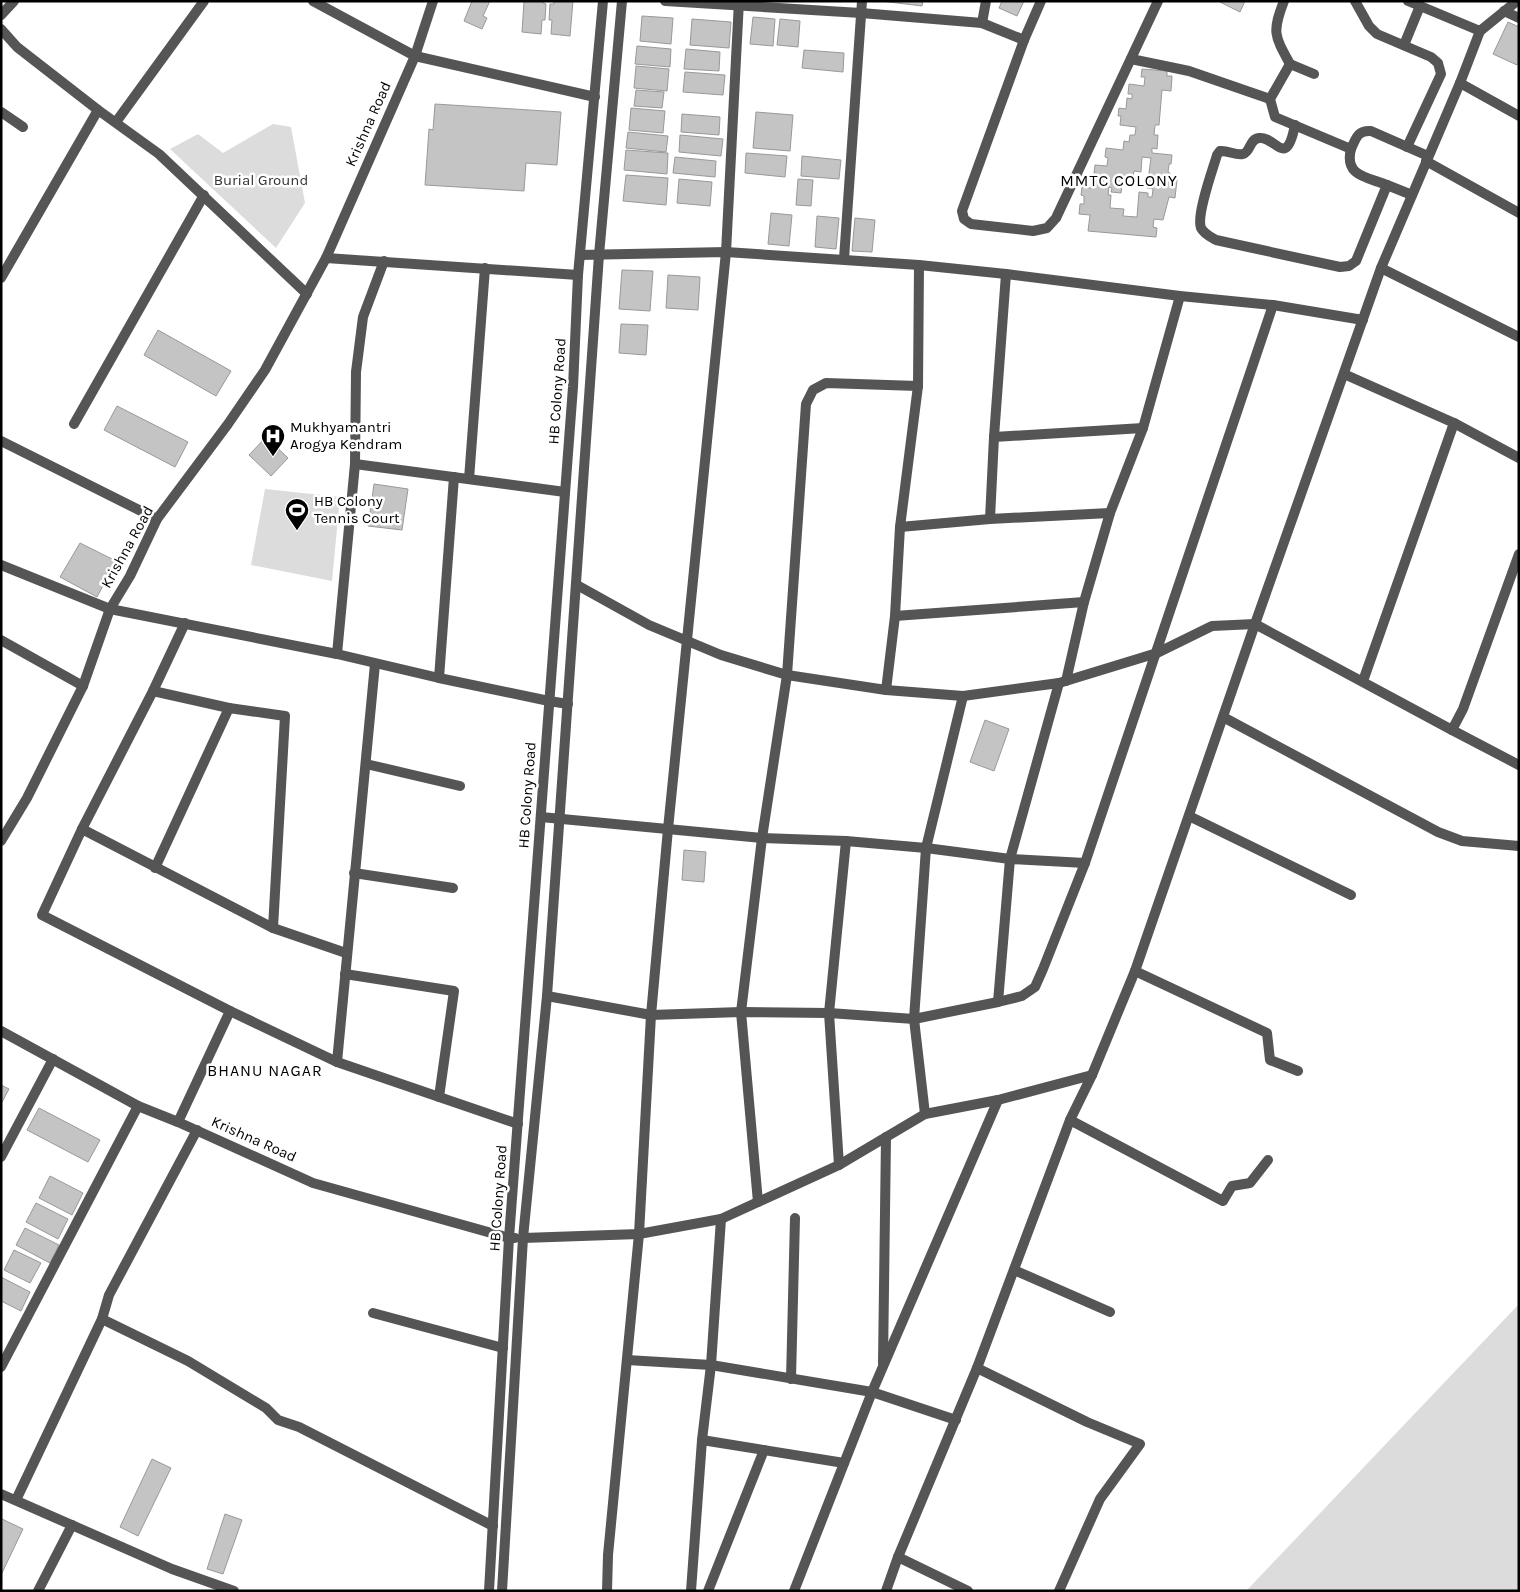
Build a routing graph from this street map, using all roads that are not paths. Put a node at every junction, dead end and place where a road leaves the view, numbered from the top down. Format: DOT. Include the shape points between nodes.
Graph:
graph roads {
  1 [pos="14,1"];
  2 [pos="204,1"];
  3 [pos="313,1"];
  4 [pos="434,1"];
  5 [pos="603,1"];
  6 [pos="622,1"];
  7 [pos="665,1"];
  8 [pos="862,1"];
  9 [pos="986,1"];
  10 [pos="1041,1"];
  11 [pos="1158,1"];
  12 [pos="1284,1"];
  13 [pos="1355,1"];
  14 [pos="1408,1"];
  15 [pos="1517,1"];
  16 [pos="738,4"];
  17 [pos="1420,6"];
  18 [pos="1504,11"];
  19 [pos="861,14"];
  20 [pos="1,15"];
  21 [pos="1519,18"];
  22 [pos="982,23"];
  23 [pos="1,29"];
  24 [pos="1480,31"];
  25 [pos="1024,40"];
  26 [pos="1404,45"];
  27 [pos="415,56"];
  28 [pos="1131,59"];
  29 [pos="1290,64"];
  30 [pos="1314,74"];
  31 [pos="1460,83"];
  32 [pos="595,98"];
  33 [pos="1270,99"];
  34 [pos="98,110"];
  35 [pos="1,112"];
  36 [pos="1519,116"];
  37 [pos="116,122"];
  38 [pos="1295,125"];
  39 [pos="23,127"];
  40 [pos="1407,147"];
  41 [pos="1351,149"];
  42 [pos="1427,158"];
  43 [pos="1387,185"];
  44 [pos="204,195"];
  45 [pos="1412,195"];
  46 [pos="1519,213"];
  47 [pos="726,252"];
  48 [pos="580,255"];
  49 [pos="600,255"];
  50 [pos="326,258"];
  51 [pos="844,259"];
  52 [pos="384,261"];
  53 [pos="919,265"];
  54 [pos="484,268"];
  55 [pos="1381,268"];
  56 [pos="1006,274"];
  57 [pos="578,275"];
  58 [pos="1,278"];
  59 [pos="307,294"];
  60 [pos="1180,296"];
  61 [pos="1273,305"];
  62 [pos="1363,320"];
  63 [pos="1519,337"];
  64 [pos="1344,374"];
  65 [pos="918,386"];
  66 [pos="1454,423"];
  67 [pos="74,424"];
  68 [pos="1143,428"];
  69 [pos="994,437"];
  70 [pos="1,441"];
  71 [pos="1519,458"];
  72 [pos="355,464"];
  73 [pos="454,477"];
  74 [pos="469,479"];
  75 [pos="565,492"];
  76 [pos="1110,513"];
  77 [pos="157,518"];
  78 [pos="990,519"];
  79 [pos="900,527"];
  80 [pos="1519,554"];
  81 [pos="1,565"];
  82 [pos="577,584"];
  83 [pos="1084,602"];
  84 [pos="110,608"];
  85 [pos="894,616"];
  86 [pos="185,623"];
  87 [pos="1254,624"];
  88 [pos="1,640"];
  89 [pos="687,641"];
  90 [pos="1157,653"];
  91 [pos="337,654"];
  92 [pos="375,664"];
  93 [pos="787,674"];
  94 [pos="439,678"];
  95 [pos="1363,681"];
  96 [pos="1062,682"];
  97 [pos="83,686"];
  98 [pos="886,690"];
  99 [pos="153,691"];
  100 [pos="962,696"];
  101 [pos="549,701"];
  102 [pos="568,704"];
  103 [pos="229,708"];
  104 [pos="1223,717"];
  105 [pos="1452,730"];
  106 [pos="366,764"];
  107 [pos="1519,765"];
  108 [pos="460,786"];
  109 [pos="540,816"];
  110 [pos="1188,816"];
  111 [pos="559,817"];
  112 [pos="82,829"];
  113 [pos="668,829"];
  114 [pos="4,830"];
  115 [pos="762,838"];
  116 [pos="1,841"];
  117 [pos="846,841"];
  118 [pos="1519,846"];
  119 [pos="926,848"];
  120 [pos="1010,859"];
  121 [pos="1085,863"];
  122 [pos="155,868"];
  123 [pos="354,872"];
  124 [pos="453,888"];
  125 [pos="1351,895"];
  126 [pos="273,928"];
  127 [pos="346,953"];
  128 [pos="1135,971"];
  129 [pos="345,974"];
  130 [pos="547,996"];
  131 [pos="998,1002"];
  132 [pos="230,1011"];
  133 [pos="741,1012"];
  134 [pos="829,1013"];
  135 [pos="651,1015"];
  136 [pos="914,1019"];
  137 [pos="1,1031"];
  138 [pos="53,1059"];
  139 [pos="337,1062"];
  140 [pos="1298,1071"];
  141 [pos="1092,1075"];
  142 [pos="439,1097"];
  143 [pos="998,1100"];
  144 [pos="138,1106"];
  145 [pos="925,1114"];
  146 [pos="1070,1120"];
  147 [pos="178,1122"];
  148 [pos="518,1124"];
  149 [pos="197,1130"];
  150 [pos="886,1137"];
  151 [pos="1,1158"];
  152 [pos="1268,1160"];
  153 [pos="839,1165"];
  154 [pos="758,1202"];
  155 [pos="795,1218"];
  156 [pos="721,1219"];
  157 [pos="639,1234"];
  158 [pos="509,1238"];
  159 [pos="523,1238"];
  160 [pos="1014,1270"];
  161 [pos="1110,1312"];
  162 [pos="373,1313"];
  163 [pos="102,1319"];
  164 [pos="503,1348"];
  165 [pos="627,1360"];
  166 [pos="711,1365"];
  167 [pos="1,1367"];
  168 [pos="883,1368"];
  169 [pos="977,1368"];
  170 [pos="791,1379"];
  171 [pos="872,1392"];
  172 [pos="956,1420"];
  173 [pos="702,1440"];
  174 [pos="764,1450"];
  175 [pos="844,1463"];
  176 [pos="1,1494"];
  177 [pos="16,1500"];
  178 [pos="72,1525"];
  179 [pos="493,1526"];
  180 [pos="898,1557"];
  181 [pos="38,1591"];
  182 [pos="234,1591"];
  183 [pos="489,1591"];
  184 [pos="502,1591"];
  185 [pos="607,1591"];
  186 [pos="691,1591"];
  187 [pos="708,1591"];
  188 [pos="794,1591"];
  189 [pos="886,1591"];
  190 [pos="968,1591"];
  191 [pos="1059,1591"];
  1 -- 20 [label="street"];
  2 -- 37 [label="street"];
  3 -- 27 [label="street"];
  4 -- 27 [label="street, Krishna Road"];
  5 -- 32 [label="street, HB Colony Road"];
  6 -- 49 [label="street"];
  7 -- 16 [label="street"];
  8 -- 19 [label="street"];
  9 -- 22 [label="street"];
  10 -- 25 [label="street"];
  11 -- 28 [label="street"];
  12 -- 29 [label="street" via="1275,32"];
  13 -- 26 [label="street" via="1377,34"];
  14 -- 17 [label="street"];
  15 -- 18 [label="street"];
  16 -- 19 [label="street"];
  16 -- 47 [label="street"];
  17 -- 24 [label="street"];
  17 -- 26 [label="street"];
  18 -- 21 [label="street"];
  18 -- 24 [label="street"];
  19 -- 22 [label="street"];
  19 -- 51 [label="street"];
  22 -- 25 [label="street"];
  23 -- 34 [label="street" via="17,47"];
  24 -- 31 [label="street"];
  25 -- 28 [label="street" via="962,211 964,219 971,224 1033,231 1047,228 1056,218"];
  26 -- 40 [label="street" via="1431,57 1438,63 1441,74"];
  27 -- 32 [label="street"];
  27 -- 50 [label="street, Krishna Road"];
  28 -- 33 [label="street" via="1189,71"];
  29 -- 30 [label="street"];
  29 -- 33 [label="street"];
  31 -- 36 [label="street"];
  31 -- 42 [label="street"];
  32 -- 48 [label="street, HB Colony Road"];
  33 -- 38 [label="street" via="1275,117"];
  34 -- 37 [label="street"];
  34 -- 58 [label="street"];
  35 -- 39 [label="street"];
  37 -- 44 [label="street" via="159,154"];
  38 -- 41 [label="street"];
  38 -- 43 [label="street" via="1286,148 1257,138 1243,154 1220,151 1200,216 1201,228 1207,235 1216,240 1340,268 1349,266 1356,261"];
  40 -- 41 [label="street" via="1364,130 1357,135"];
  40 -- 42 [label="street"];
  41 -- 43 [label="street" via="1350,167"];
  42 -- 45 [label="street"];
  42 -- 46 [label="street"];
  43 -- 45 [label="street"];
  44 -- 59 [label="street"];
  44 -- 67 [label="street"];
  45 -- 55 [label="street"];
  47 -- 49 [label="street"];
  47 -- 51 [label="street"];
  47 -- 89 [label="street"];
  48 -- 49 [label="street"];
  48 -- 57 [label="street, HB Colony Road"];
  49 -- 82 [label="street"];
  50 -- 52 [label="street"];
  50 -- 59 [label="street, Krishna Road"];
  51 -- 53 [label="street"];
  52 -- 54 [label="street"];
  52 -- 72 [label="street" via="363,317 356,372"];
  53 -- 56 [label="street"];
  53 -- 65 [label="street"];
  54 -- 57 [label="street"];
  54 -- 74 [label="street"];
  55 -- 62 [label="street"];
  55 -- 63 [label="street"];
  56 -- 60 [label="street"];
  56 -- 69 [label="street"];
  57 -- 75 [label="street, HB Colony Road"];
  59 -- 77 [label="street, Krishna Road" via="265,370"];
  60 -- 61 [label="street"];
  60 -- 68 [label="street"];
  61 -- 62 [label="street"];
  61 -- 90 [label="street"];
  62 -- 64 [label="street"];
  64 -- 66 [label="street"];
  64 -- 87 [label="street"];
  65 -- 79 [label="street"];
  65 -- 93 [label="street" via="826,383 813,390 806,404"];
  66 -- 71 [label="street"];
  66 -- 95 [label="street"];
  68 -- 69 [label="street"];
  68 -- 76 [label="street"];
  69 -- 78 [label="street"];
  70 -- 77 [label="street"];
  72 -- 73 [label="street"];
  72 -- 91 [label="street"];
  73 -- 74 [label="street"];
  73 -- 94 [label="street"];
  74 -- 75 [label="street"];
  75 -- 101 [label="street, HB Colony Road"];
  76 -- 78 [label="street"];
  76 -- 83 [label="street"];
  77 -- 84 [label="street, Krishna Road" via="130,576"];
  78 -- 79 [label="street"];
  79 -- 85 [label="street"];
  80 -- 105 [label="street" via="1463,709"];
  81 -- 84 [label="street"];
  82 -- 89 [label="street" via="649,625"];
  82 -- 102 [label="street"];
  83 -- 85 [label="street"];
  83 -- 96 [label="street"];
  84 -- 86 [label="street"];
  84 -- 97 [label="street, Krishna Road"];
  85 -- 98 [label="street"];
  86 -- 91 [label="street"];
  86 -- 99 [label="street"];
  87 -- 90 [label="street" via="1212,626"];
  87 -- 95 [label="street"];
  87 -- 104 [label="street"];
  88 -- 97 [label="street"];
  89 -- 93 [label="street" via="721,655"];
  89 -- 113 [label="street"];
  90 -- 96 [label="street"];
  90 -- 121 [label="street"];
  91 -- 92 [label="street"];
  92 -- 94 [label="street"];
  92 -- 106 [label="street"];
  93 -- 98 [label="street"];
  93 -- 115 [label="street"];
  94 -- 101 [label="street"];
  95 -- 105 [label="street"];
  96 -- 100 [label="street"];
  96 -- 120 [label="street"];
  97 -- 114 [label="street, Krishna Road" via="27,798"];
  98 -- 100 [label="street"];
  99 -- 103 [label="street"];
  99 -- 112 [label="street"];
  100 -- 119 [label="street"];
  101 -- 102 [label="street"];
  101 -- 109 [label="street, HB Colony Road"];
  102 -- 111 [label="street"];
  103 -- 122 [label="street"];
  103 -- 126 [label="street" via="285,716"];
  104 -- 110 [label="street"];
  104 -- 118 [label="street" via="1438,832 1462,841"];
  105 -- 107 [label="street"];
  106 -- 108 [label="street"];
  106 -- 123 [label="street"];
  109 -- 111 [label="street"];
  109 -- 148 [label="street, HB Colony Road"];
  110 -- 125 [label="street"];
  110 -- 128 [label="street"];
  111 -- 113 [label="street"];
  111 -- 130 [label="street"];
  112 -- 122 [label="street"];
  112 -- 132 [label="street" via="42,916"];
  113 -- 115 [label="street"];
  113 -- 135 [label="street"];
  114 -- 116 [label="street, Krishna Road"];
  115 -- 117 [label="street"];
  115 -- 133 [label="street"];
  117 -- 119 [label="street"];
  117 -- 134 [label="street"];
  119 -- 120 [label="street"];
  119 -- 136 [label="street"];
  120 -- 121 [label="street"];
  120 -- 131 [label="street"];
  121 -- 131 [label="street" via="1035,987 1022,996"];
  122 -- 126 [label="street"];
  123 -- 124 [label="street"];
  123 -- 127 [label="street"];
  126 -- 127 [label="street"];
  127 -- 129 [label="street"];
  128 -- 140 [label="street" via="1267,1033 1270,1060"];
  128 -- 141 [label="street"];
  129 -- 139 [label="street"];
  129 -- 142 [label="street" via="454,991"];
  130 -- 135 [label="street"];
  130 -- 159 [label="street"];
  131 -- 136 [label="street"];
  132 -- 139 [label="street"];
  132 -- 147 [label="street"];
  133 -- 134 [label="street"];
  133 -- 135 [label="street"];
  133 -- 154 [label="street"];
  134 -- 136 [label="street"];
  134 -- 153 [label="street"];
  135 -- 157 [label="street"];
  136 -- 145 [label="street"];
  137 -- 138 [label="street, Krishna Road"];
  138 -- 144 [label="street, Krishna Road"];
  138 -- 151 [label="street"];
  139 -- 142 [label="street"];
  141 -- 143 [label="street, Krishna Road"];
  141 -- 146 [label="street"];
  142 -- 148 [label="street"];
  143 -- 145 [label="street, Krishna Road"];
  143 -- 168 [label="street"];
  144 -- 147 [label="street, Krishna Road"];
  144 -- 167 [label="street"];
  145 -- 150 [label="street, Krishna Road"];
  146 -- 152 [label="street" via="1223,1201 1232,1186 1250,1183"];
  146 -- 160 [label="street"];
  147 -- 149 [label="street, Krishna Road"];
  148 -- 158 [label="street, HB Colony Road"];
  149 -- 158 [label="street, Krishna Road" via="313,1183"];
  149 -- 163 [label="street" via="109,1295"];
  150 -- 153 [label="street, Krishna Road"];
  150 -- 168 [label="street"];
  153 -- 154 [label="street, Krishna Road"];
  154 -- 156 [label="street, Krishna Road"];
  155 -- 170 [label="street"];
  156 -- 157 [label="street, Krishna Road"];
  156 -- 166 [label="street"];
  157 -- 159 [label="street, Krishna Road"];
  157 -- 165 [label="street"];
  158 -- 159 [label="street, Krishna Road"];
  158 -- 164 [label="street, HB Colony Road"];
  159 -- 184 [label="street"];
  160 -- 161 [label="street"];
  160 -- 169 [label="street"];
  162 -- 164 [label="street"];
  163 -- 177 [label="street"];
  163 -- 179 [label="street" via="188,1361 266,1408 278,1420 299,1427"];
  164 -- 179 [label="street, HB Colony Road"];
  165 -- 166 [label="street"];
  165 -- 185 [label="street"];
  166 -- 170 [label="street"];
  166 -- 173 [label="street"];
  168 -- 171 [label="street"];
  169 -- 172 [label="street"];
  169 -- 191 [label="street" via="1140,1444 1100,1499"];
  170 -- 171 [label="street"];
  171 -- 172 [label="street"];
  171 -- 175 [label="street"];
  172 -- 180 [label="street"];
  173 -- 174 [label="street"];
  173 -- 186 [label="street"];
  174 -- 175 [label="street"];
  174 -- 187 [label="street"];
  175 -- 188 [label="street"];
  176 -- 177 [label="street"];
  177 -- 178 [label="street"];
  178 -- 181 [label="street"];
  178 -- 182 [label="street" via="172,1569"];
  179 -- 183 [label="street, HB Colony Road"];
  180 -- 189 [label="street"];
  180 -- 190 [label="street"];
}
